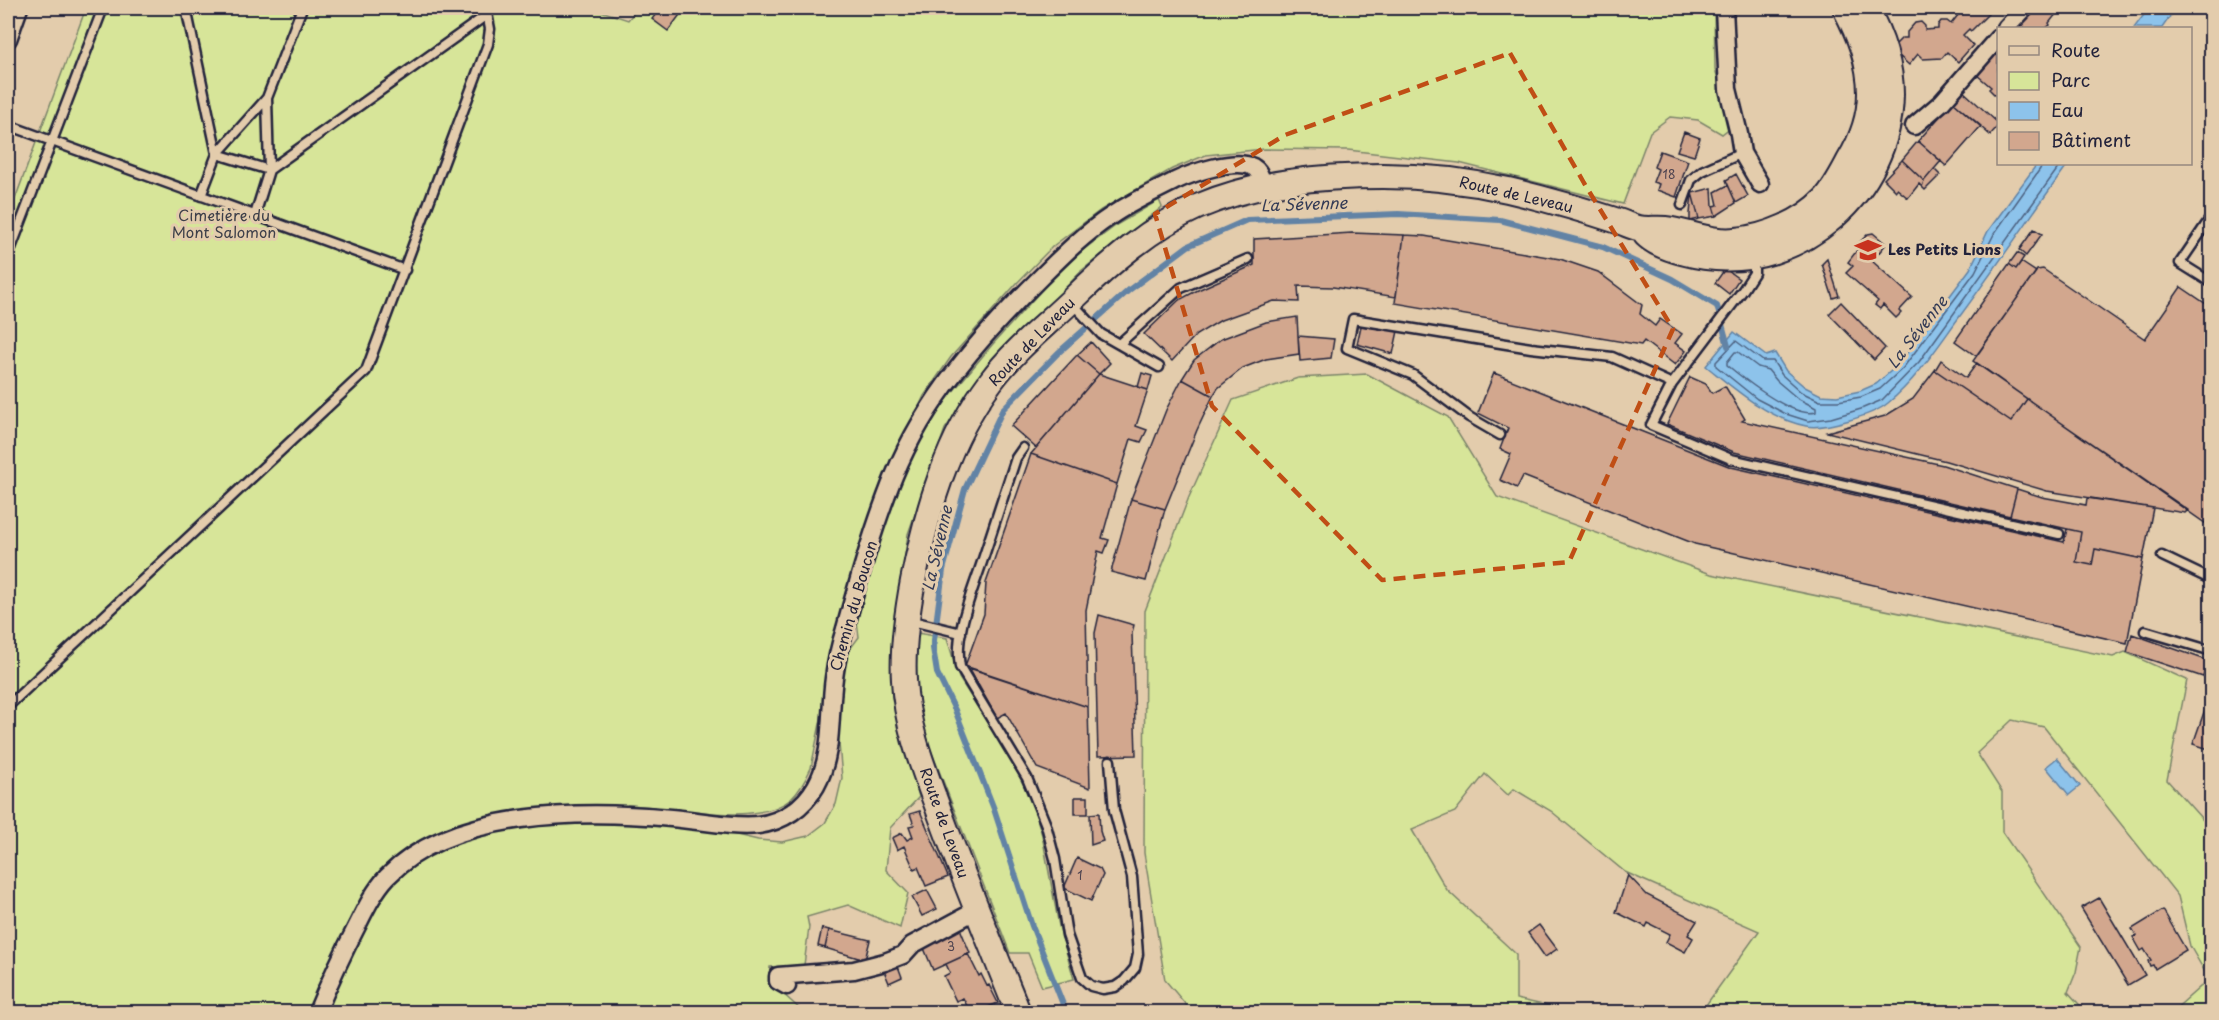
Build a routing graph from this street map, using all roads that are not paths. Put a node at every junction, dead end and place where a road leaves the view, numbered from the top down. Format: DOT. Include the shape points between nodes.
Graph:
graph roads {
  1 [pos="19,8"];
  2 [pos="103,8"];
  3 [pos="186,8"];
  4 [pos="302,8"];
  5 [pos="1725,8"];
  6 [pos="1845,8"];
  7 [pos="1866,8"];
  8 [pos="2025,8"];
  9 [pos="487,11"];
  10 [pos="2007,27"];
  11 [pos="8,39"];
  12 [pos="1997,39"];
  13 [pos="267,98"];
  14 [pos="8,125"];
  15 [pos="1914,126"];
  16 [pos="52,141"];
  17 [pos="1742,153"];
  18 [pos="217,154"];
  19 [pos="269,170"];
  20 [pos="1760,184"];
  21 [pos="1264,185"];
  22 [pos="201,196"];
  23 [pos="1682,205"];
  24 [pos="255,215"];
  25 [pos="2211,216"];
  26 [pos="1753,246"];
  27 [pos="8,256"];
  28 [pos="1248,259"];
  29 [pos="405,270"];
  30 [pos="2211,283"];
  31 [pos="1077,308"];
  32 [pos="1119,344"];
  33 [pos="1159,367"];
  34 [pos="1672,384"];
  35 [pos="1500,435"];
  36 [pos="1023,448"];
  37 [pos="2059,534"];
  38 [pos="2162,556"];
  39 [pos="2211,580"];
  40 [pos="913,621"];
  41 [pos="2145,631"];
  42 [pos="961,633"];
  43 [pos="2211,651"];
  44 [pos="8,706"];
  45 [pos="1110,761"];
  46 [pos="977,910"];
  47 [pos="787,986"];
  48 [pos="317,1012"];
  49 [pos="1018,1012"];
  1 -- 11 [label="street"];
  2 -- 16 [label="lane"];
  3 -- 18 [label="lane"];
  4 -- 13 [label="lane"];
  5 -- 17 [label="street" via="1728,89"];
  6 -- 26 [label="street" via="1858,32 1870,89 1870,109 1859,144 1824,200"];
  7 -- 26 [label="street" via="1885,51 1891,96 1880,150 1867,181 1815,231 1790,246"];
  8 -- 10 [label="street"];
  9 -- 19 [label="lane"];
  9 -- 29 [label="lane" via="488,44"];
  12 -- 15 [label="street" via="1942,102"];
  13 -- 18 [label="lane"];
  13 -- 19 [label="lane"];
  14 -- 16 [label="lane"];
  16 -- 22 [label="lane"];
  16 -- 27 [label="lane"];
  17 -- 20 [label="street"];
  17 -- 23 [label="lane" via="1691,180"];
  18 -- 19 [label="lane"];
  18 -- 22 [label="lane"];
  19 -- 24 [label="lane"];
  21 -- 26 [label="street, Route de Leveau" via="1381,176 1443,178 1510,191 1633,226 1652,240 1694,255 1718,259"];
  21 -- 31 [label="street, Route de Leveau" via="1173,218 1135,246"];
  21 -- 48 [label="street, Chemin du Boucon" via="1252,167 1217,167 1184,177 1111,216 1072,247 970,352 930,408 895,474 844,632 834,677 825,762 817,785 802,806 781,819 758,825 579,814 503,820 452,836 414,855 387,877 341,957"];
  22 -- 24 [label="lane"];
  24 -- 29 [label="lane"];
  25 -- 30 [label="lane" via="2180,263"];
  26 -- 34 [label="lane" via="1754,273"];
  28 -- 32 [label="lane" via="1180,288"];
  29 -- 44 [label="lane" via="366,371"];
  31 -- 32 [label="lane" via="1101,334"];
  31 -- 40 [label="street, Route de Leveau" via="994,377 960,430 932,498 921,539"];
  32 -- 33 [label="lane"];
  34 -- 35 [label="lane" via="1612,357 1353,319 1347,348 1413,375"];
  34 -- 37 [label="lane" via="1651,425 1731,459"];
  36 -- 42 [label="lane" via="1016,458"];
  38 -- 39 [label="lane"];
  40 -- 42 [label="lane"];
  40 -- 46 [label="street, Route de Leveau" via="904,681 914,739"];
  41 -- 43 [label="lane"];
  42 -- 45 [label="lane" via="960,667 1027,778 1046,825 1067,934 1082,978 1102,989 1124,981 1135,968 1137,954 1132,877 1114,810"];
  46 -- 47 [label="street" via="912,945 903,955 854,970 778,975 778,981"];
  46 -- 49 [label="street, Route de Leveau"];
}
